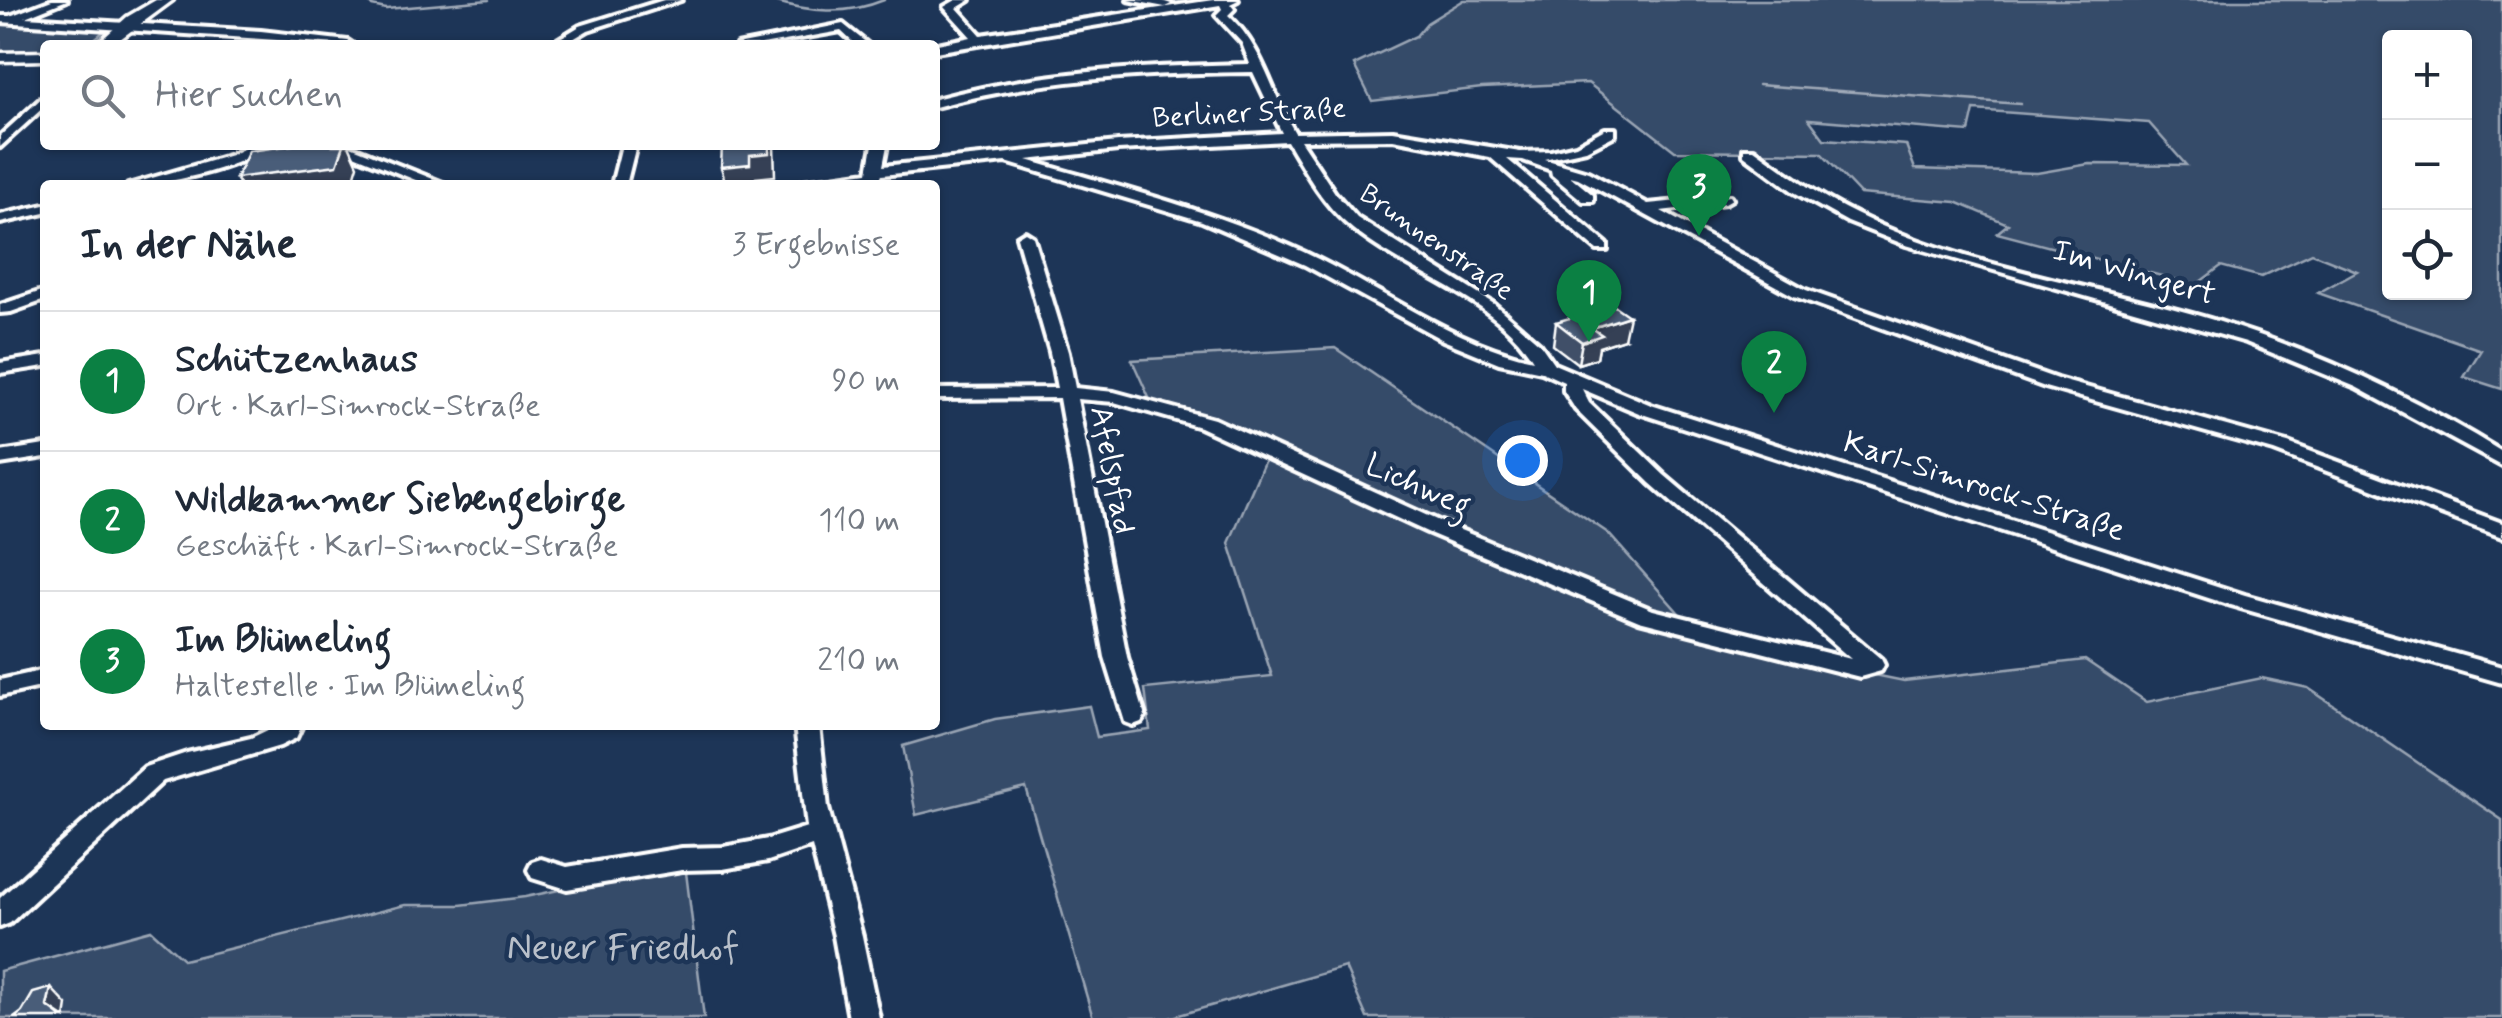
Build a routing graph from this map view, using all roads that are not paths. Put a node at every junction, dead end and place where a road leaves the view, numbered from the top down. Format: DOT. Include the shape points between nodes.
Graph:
graph roads {
  1 [pos="62,0"];
  2 [pos="166,0"];
  3 [pos="676,0"];
  4 [pos="965,0"];
  5 [pos="1229,1"];
  6 [pos="1141,6"];
  7 [pos="4,19"];
  8 [pos="123,26"];
  9 [pos="977,37"];
  10 [pos="107,40"];
  11 [pos="308,40"];
  12 [pos="564,40"];
  13 [pos="772,40"];
  14 [pos="857,40"];
  15 [pos="940,47"];
  16 [pos="40,56"];
  17 [pos="0,57"];
  18 [pos="1260,68"];
  19 [pos="940,101"];
  20 [pos="40,104"];
  21 [pos="1610,132"];
  22 [pos="1294,139"];
  23 [pos="0,142"];
  24 [pos="252,150"];
  25 [pos="349,150"];
  26 [pos="628,150"];
  27 [pos="879,150"];
  28 [pos="1749,152"];
  29 [pos="1494,155"];
  30 [pos="1008,159"];
  31 [pos="1538,162"];
  32 [pos="875,177"];
  33 [pos="153,180"];
  34 [pos="429,180"];
  35 [pos="620,180"];
  36 [pos="848,180"];
  37 [pos="1588,198"];
  38 [pos="1726,200"];
  39 [pos="1648,208"];
  40 [pos="40,209"];
  41 [pos="0,220"];
  42 [pos="1026,236"];
  43 [pos="1602,247"];
  44 [pos="40,297"];
  45 [pos="2,315"];
  46 [pos="40,362"];
  47 [pos="0,368"];
  48 [pos="1547,368"];
  49 [pos="1574,380"];
  50 [pos="1066,392"];
  51 [pos="940,394"];
  52 [pos="2466,436"];
  53 [pos="2502,441"];
  54 [pos="40,452"];
  55 [pos="0,458"];
  56 [pos="2502,460"];
  57 [pos="2502,530"];
  58 [pos="2502,675"];
  59 [pos="40,679"];
  60 [pos="0,688"];
  61 [pos="1133,716"];
  62 [pos="289,730"];
  63 [pos="807,730"];
  64 [pos="822,832"];
  65 [pos="540,870"];
  66 [pos="0,915"];
  67 [pos="864,1018"];
  1 -- 7 [label="street"];
  2 -- 8 [label="main road"];
  3 -- 12 [label="street" via="596,23"];
  4 -- 9 [label="street" via="950,7"];
  5 -- 6 [label="street"];
  5 -- 18 [label="street, Brunnenstraße" via="1222,15 1247,38"];
  6 -- 9 [label="street"];
  7 -- 8 [label="street"];
  8 -- 10 [label="main road"];
  8 -- 11 [label="street"];
  9 -- 15 [label="street"];
  13 -- 14 [label="street" via="842,28"];
  16 -- 17 [label="main road"];
  18 -- 19 [label="street" via="1077,74"];
  18 -- 22 [label="street, Brunnenstraße"];
  20 -- 23 [label="street"];
  21 -- 31 [label="street, Berliner Straße"];
  22 -- 29 [label="street, Berliner Straße" via="1398,133"];
  22 -- 30 [label="street, Berliner Straße" via="1118,146"];
  22 -- 48 [label="street, Brunnenstraße" via="1353,222 1505,322"];
  24 -- 33 [label="street"];
  25 -- 34 [label="street"];
  26 -- 35 [label="street"];
  27 -- 32 [label="street"];
  28 -- 52 [label="street, Im Wingert" via="1806,196 1898,237 2214,326 2397,398"];
  29 -- 31 [label="street, Berliner Straße"];
  29 -- 43 [label="street, Berliner Straße"];
  30 -- 32 [label="street, Berliner Straße"];
  30 -- 48 [label="street, Karl-Simrock-Straße" via="1207,218 1310,262 1449,336"];
  31 -- 37 [label="street"];
  31 -- 39 [label="street"];
  32 -- 36 [label="street, Berliner Straße"];
  38 -- 39 [label="street"];
  39 -- 57 [label="street" via="1800,294 2051,382 2281,448"];
  40 -- 41 [label="street"];
  42 -- 50 [label="street, Afelspfad"];
  44 -- 45 [label="street"];
  46 -- 47 [label="street"];
  48 -- 49 [label="street, Karl-Simrock-Straße"];
  49 -- 50 [label="street, Lichweg" via="1582,406 1656,479 1873,665 1860,669 1647,616 1207,424 1130,401"];
  49 -- 58 [label="street, Karl-Simrock-Straße" via="1646,410 2148,572"];
  50 -- 51 [label="street, Lichweg"];
  50 -- 61 [label="street, Afelspfad"];
  52 -- 53 [label="street"];
  52 -- 56 [label="street, Im Wingert"];
  54 -- 55 [label="street"];
  59 -- 60 [label="street"];
  62 -- 66 [label="street" via="263,746 154,774"];
  63 -- 64 [label="street"];
  64 -- 65 [label="street" via="723,858 567,878"];
  64 -- 67 [label="street"];
}
